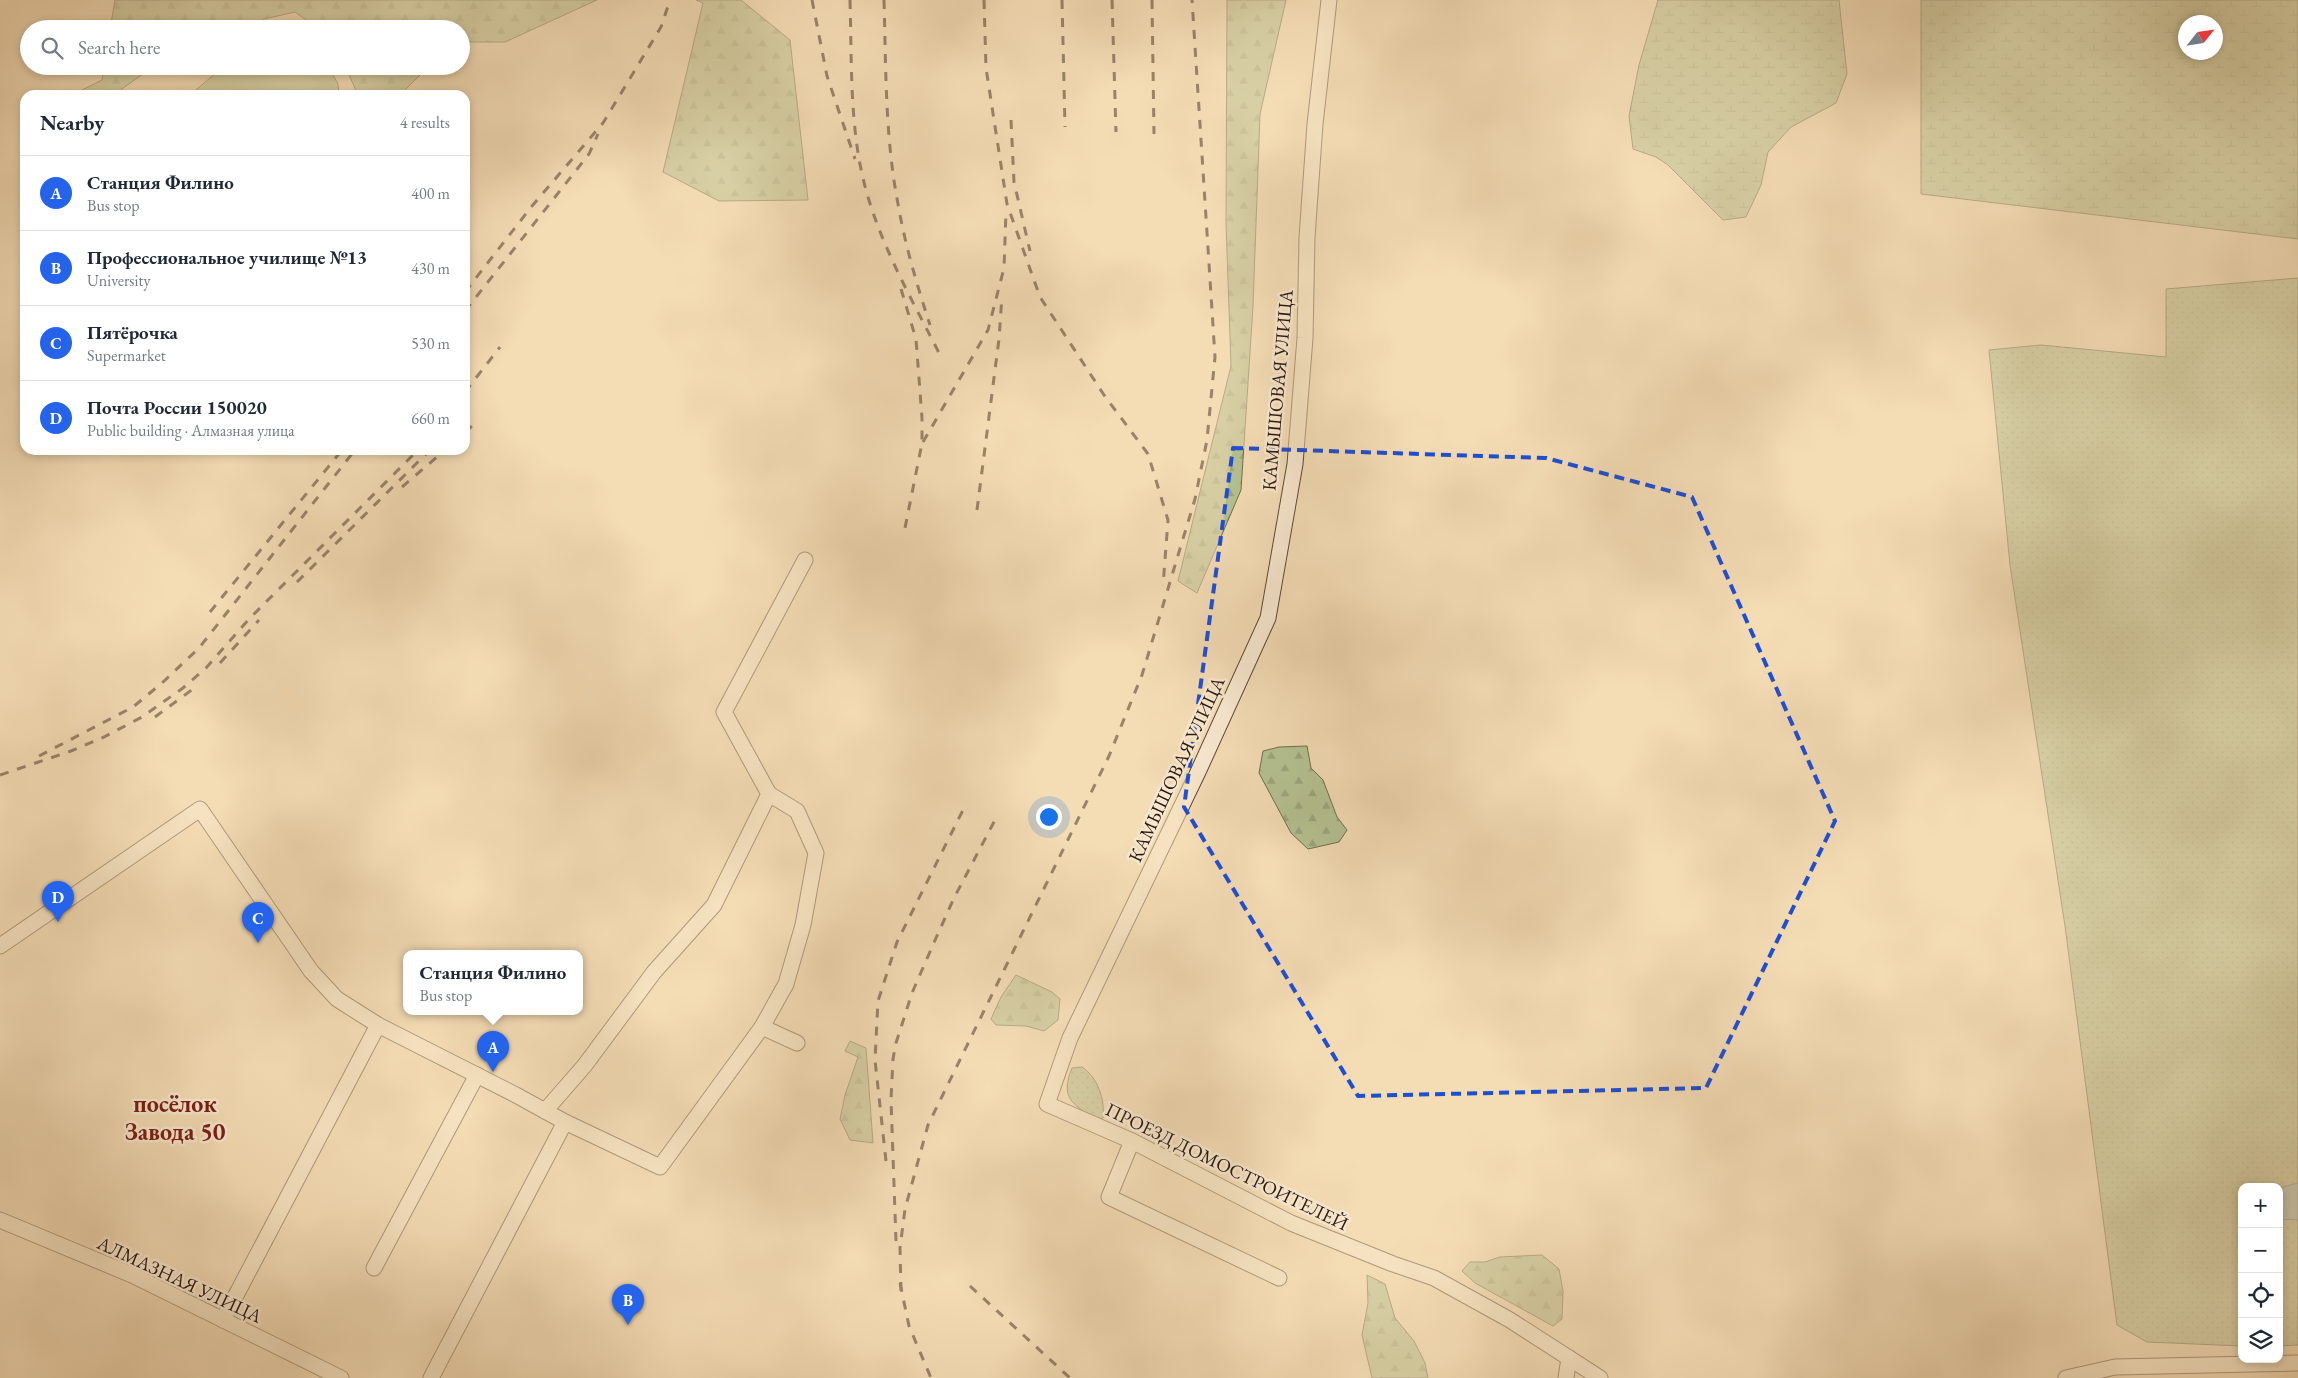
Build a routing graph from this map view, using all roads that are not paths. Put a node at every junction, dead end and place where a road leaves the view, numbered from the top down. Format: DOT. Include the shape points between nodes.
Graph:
graph roads {
  1 [pos="1329,0"];
  2 [pos="805,560"];
  3 [pos="769,794"];
  4 [pos="0,946"];
  5 [pos="378,1025"];
  6 [pos="762,1027"];
  7 [pos="798,1043"];
  8 [pos="477,1075"];
  9 [pos="1047,1104"];
  10 [pos="545,1111"];
  11 [pos="564,1122"];
  12 [pos="1132,1141"];
  13 [pos="0,1220"];
  14 [pos="374,1268"];
  15 [pos="1279,1278"];
  16 [pos="223,1320"];
  17 [pos="1569,1358"];
  18 [pos="2298,1363"];
  19 [pos="341,1378"];
  20 [pos="431,1378"];
  21 [pos="1566,1378"];
  22 [pos="1600,1378"];
  23 [pos="2066,1378"];
  1 -- 9 [label="street, КАМЫШОВАЯ УЛИЦА" via="1313,152 1305,338 1295,464 1268,618 1070,1038"];
  2 -- 3 [label="street" via="724,712"];
  3 -- 6 [label="street" via="797,811 816,853 804,925 786,984"];
  3 -- 10 [label="street" via="714,905 654,972 585,1065"];
  4 -- 5 [label="street" via="200,809 319,981 337,999"];
  5 -- 8 [label="street"];
  5 -- 16 [label="street"];
  6 -- 7 [label="street"];
  6 -- 11 [label="street" via="660,1167"];
  8 -- 10 [label="street"];
  8 -- 14 [label="street"];
  9 -- 12 [label="street, ПРОЕЗД ДОМОСТРОИТЕЛЕЙ"];
  10 -- 11 [label="street"];
  11 -- 20 [label="street"];
  12 -- 15 [label="street" via="1109,1197"];
  12 -- 17 [label="street, ПРОЕЗД ДОМОСТРОИТЕЛЕЙ" via="1291,1223 1434,1278 1510,1320"];
  13 -- 16 [label="street, АЛМАЗНАЯ УЛИЦА" via="132,1275"];
  16 -- 19 [label="street, АЛМАЗНАЯ УЛИЦА"];
  17 -- 21 [label="street"];
  17 -- 22 [label="street, ПРОЕЗД ДОМОСТРОИТЕЛЕЙ"];
  18 -- 23 [label="street" via="2115,1367"];
}
